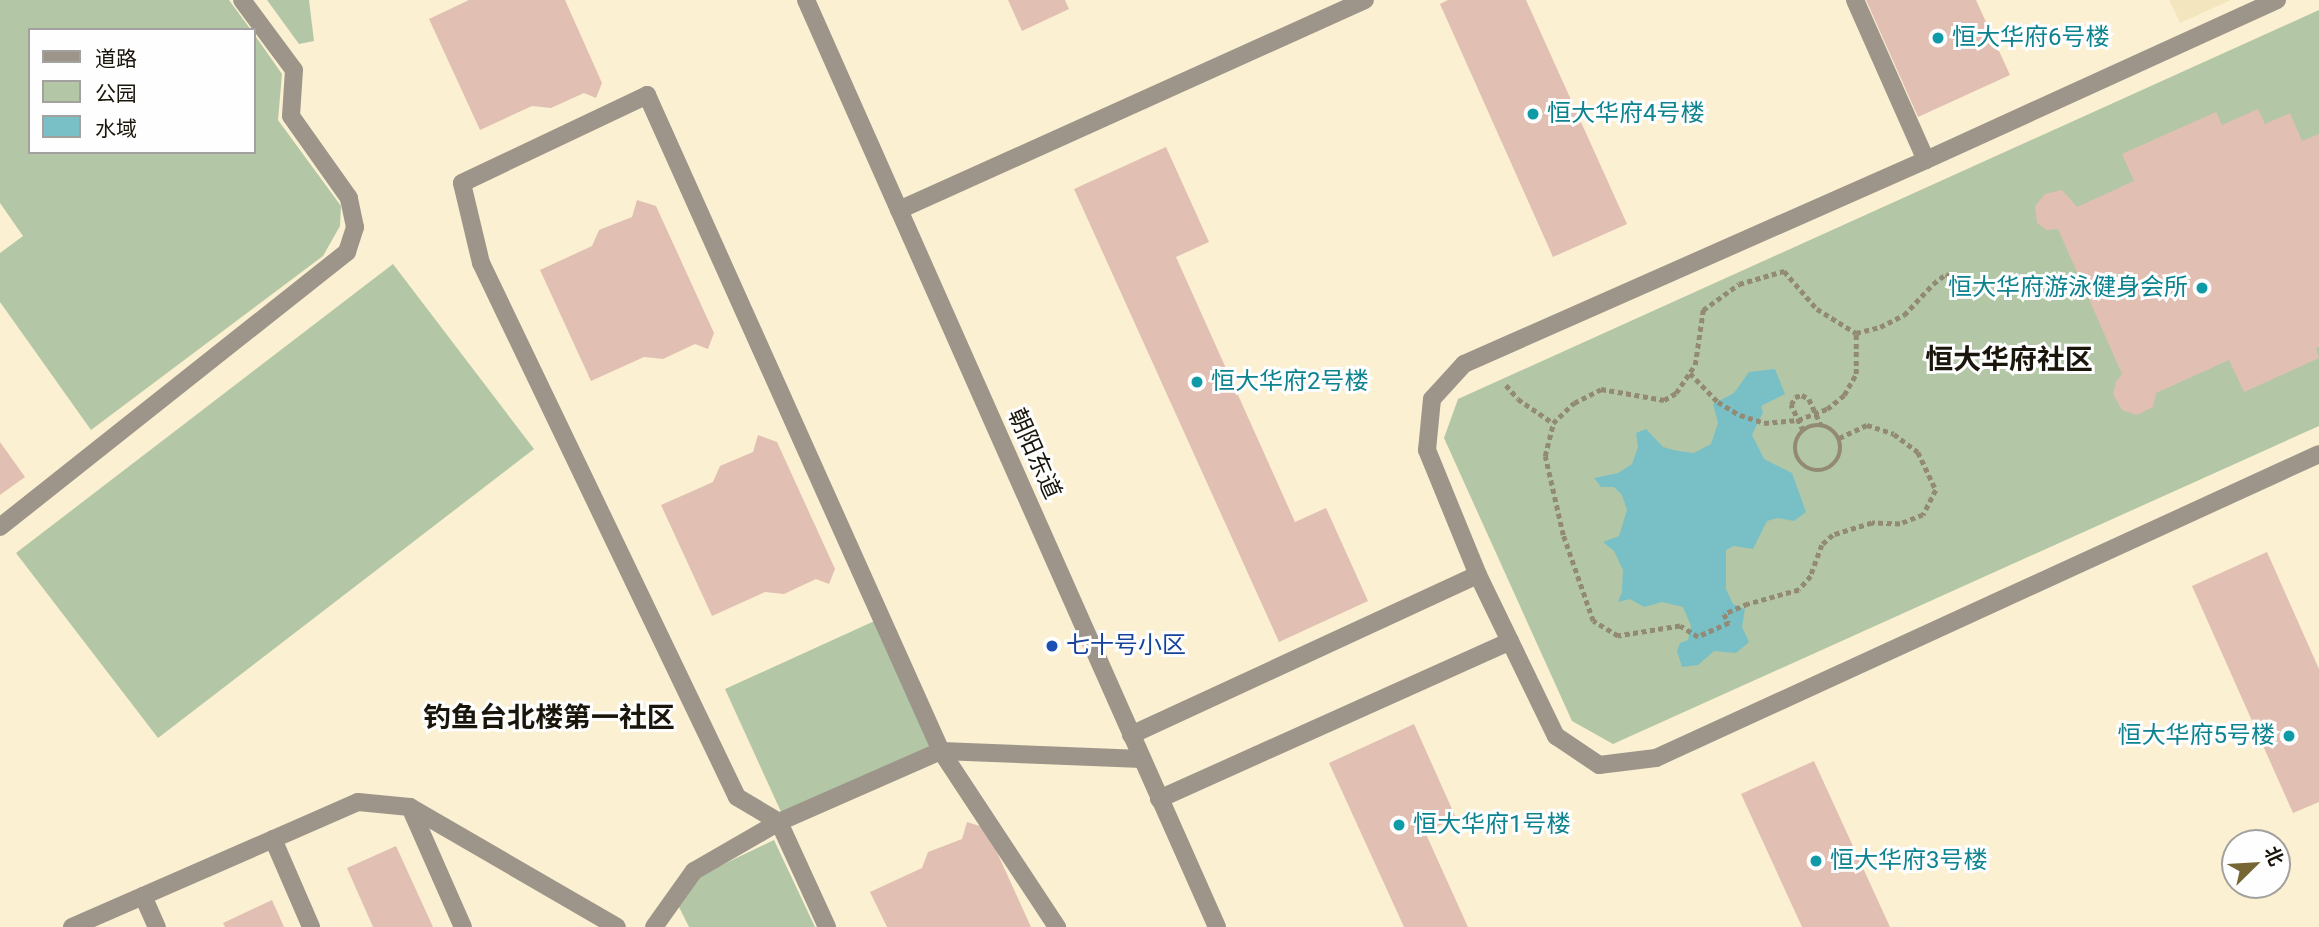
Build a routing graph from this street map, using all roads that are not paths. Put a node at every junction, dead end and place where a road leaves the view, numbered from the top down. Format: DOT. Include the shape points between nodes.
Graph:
graph roads {
  1 [pos="243,0"];
  2 [pos="806,0"];
  3 [pos="1365,0"];
  4 [pos="1854,0"];
  5 [pos="2277,0"];
  6 [pos="1926,160"];
  7 [pos="899,210"];
  8 [pos="2319,454"];
  9 [pos="0,527"];
  10 [pos="1478,575"];
  11 [pos="1510,641"];
  12 [pos="1131,735"];
  13 [pos="941,751"];
  14 [pos="1142,759"];
  15 [pos="1159,799"];
  16 [pos="410,807"];
  17 [pos="779,822"];
  18 [pos="272,839"];
  19 [pos="144,896"];
  20 [pos="72,927"];
  21 [pos="157,927"];
  22 [pos="311,927"];
  23 [pos="463,927"];
  24 [pos="617,927"];
  25 [pos="654,927"];
  26 [pos="827,927"];
  27 [pos="1058,927"];
  28 [pos="1217,927"];
  1 -- 9 [label="street" via="294,70 291,116 349,198 355,227 347,252"];
  2 -- 7 [label="street, 朝阳东道"];
  3 -- 7 [label="street"];
  4 -- 6 [label="street"];
  5 -- 6 [label="street"];
  6 -- 10 [label="street" via="1464,365 1432,399 1427,450"];
  7 -- 12 [label="street, 朝阳东道"];
  8 -- 11 [label="street" via="1656,758 1600,765 1556,736"];
  10 -- 11 [label="street"];
  10 -- 12 [label="street"];
  11 -- 15 [label="street"];
  12 -- 14 [label="street, 朝阳东道"];
  13 -- 14 [label="street"];
  13 -- 17 [label="street"];
  13 -- 17 [label="street" via="647,95 462,183 481,263 737,797"];
  13 -- 27 [label="street"];
  14 -- 15 [label="street, 朝阳东道"];
  15 -- 28 [label="street, 朝阳东道"];
  16 -- 18 [label="street" via="358,802"];
  16 -- 23 [label="street"];
  16 -- 24 [label="street"];
  17 -- 25 [label="street" via="694,872"];
  17 -- 26 [label="street"];
  18 -- 19 [label="street"];
  18 -- 22 [label="street"];
  19 -- 20 [label="street"];
  19 -- 21 [label="street"];
}
